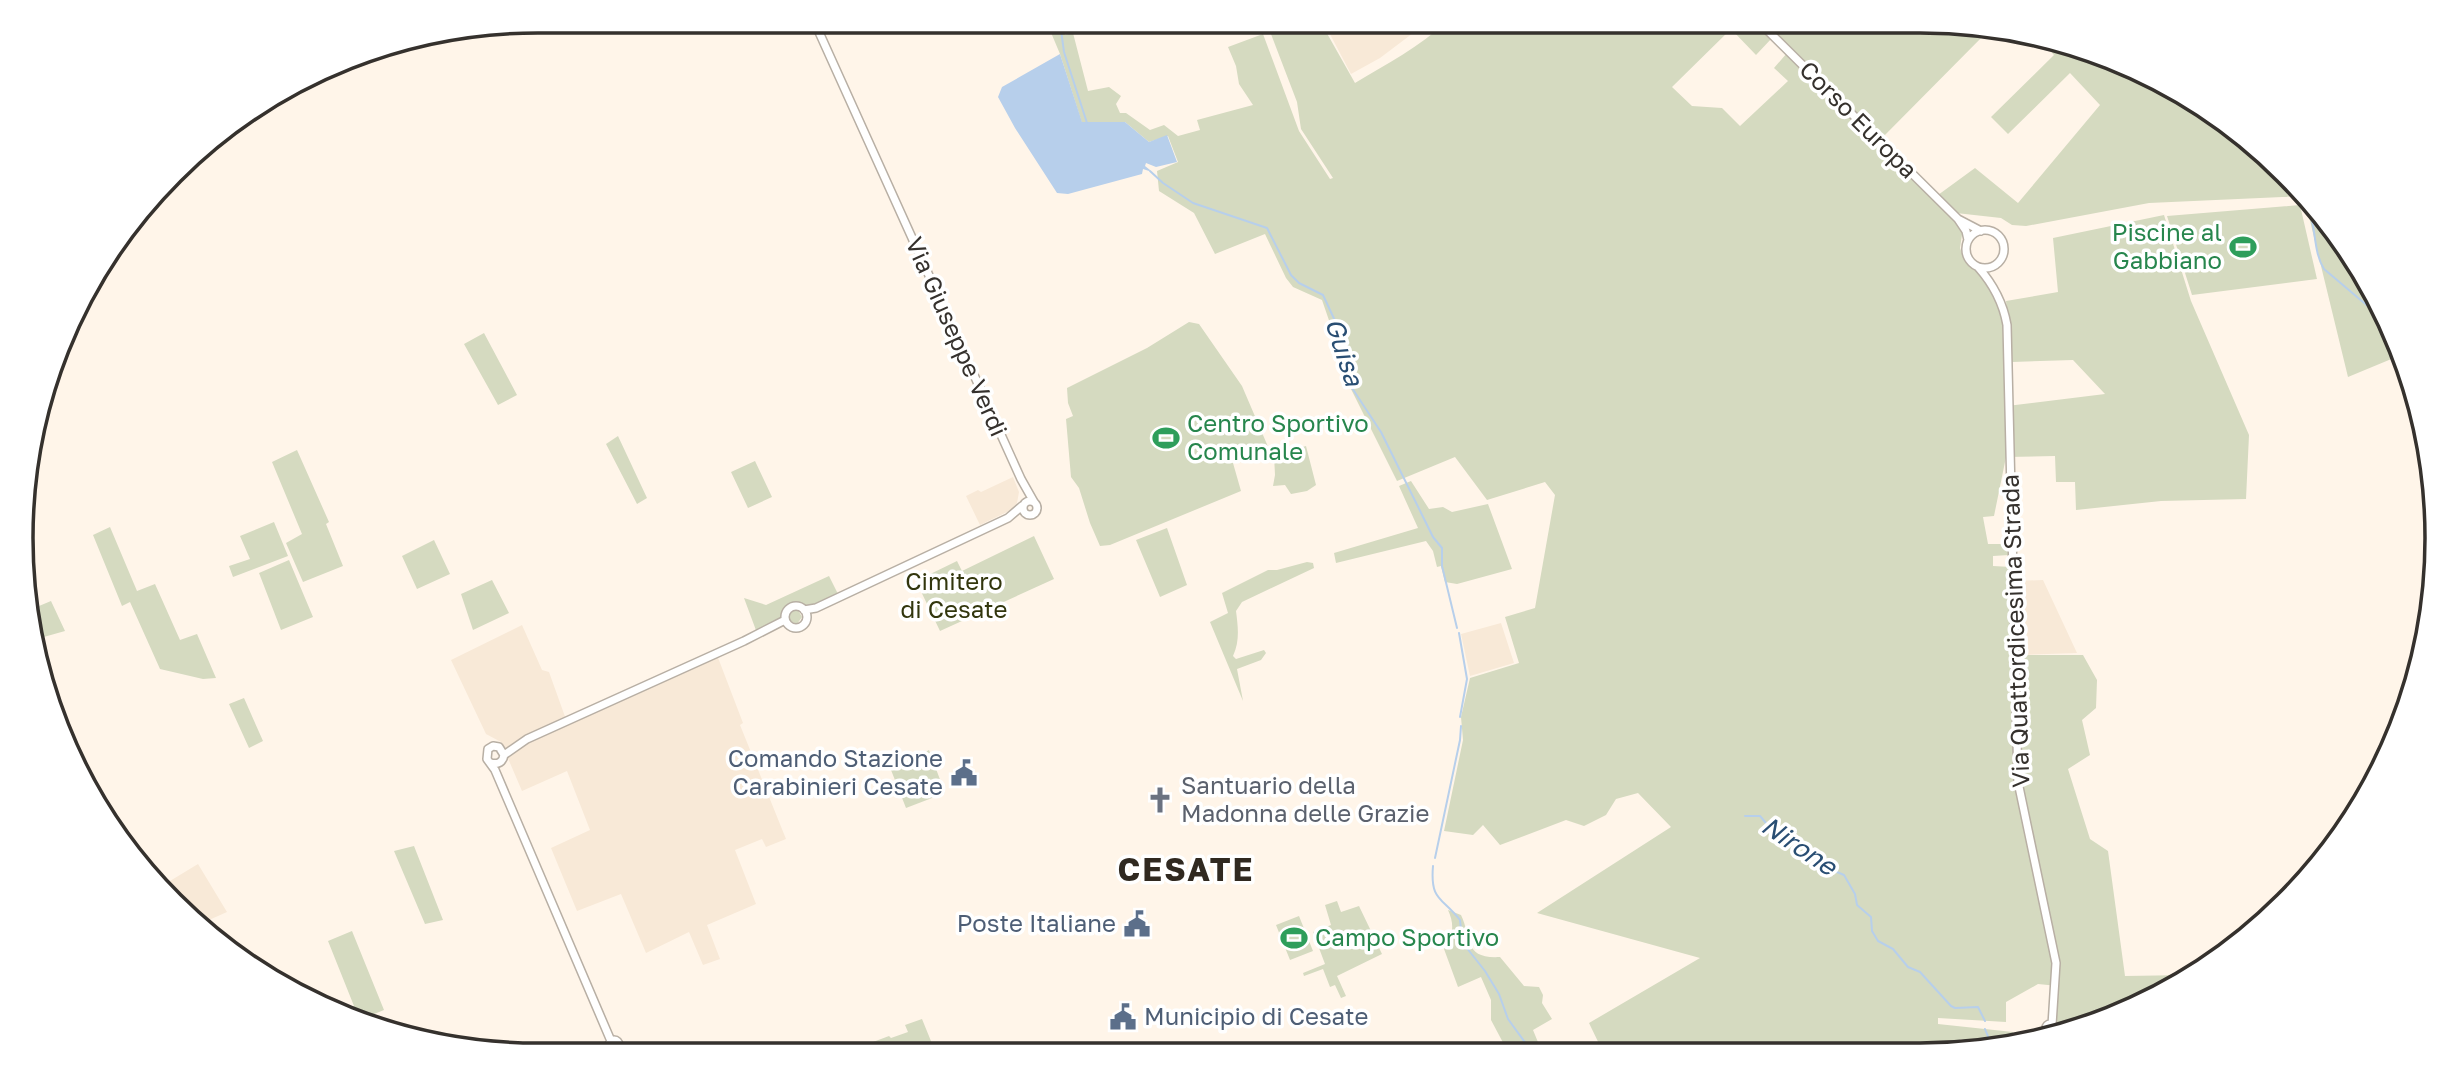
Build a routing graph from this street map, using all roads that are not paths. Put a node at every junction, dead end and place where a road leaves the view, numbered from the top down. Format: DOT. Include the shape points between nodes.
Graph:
graph roads {
  1 [pos="819,33"];
  2 [pos="1770,33"];
  3 [pos="1958,219"];
  4 [pos="1981,231"];
  5 [pos="1968,240"];
  6 [pos="1978,267"];
  7 [pos="1993,267"];
  8 [pos="1989,280"];
  9 [pos="2008,355"];
  10 [pos="2008,383"];
  11 [pos="2013,398"];
  12 [pos="2010,410"];
  13 [pos="1021,479"];
  14 [pos="1034,502"];
  15 [pos="1023,505"];
  16 [pos="1028,515"];
  17 [pos="1012,516"];
  18 [pos="806,613"];
  19 [pos="787,622"];
  20 [pos="502,754"];
  21 [pos="491,764"];
  22 [pos="500,780"];
  23 [pos="2050,1026"];
  24 [pos="610,1043"];
  1 -- 13 [label="street, Via Giuseppe Verdi"];
  2 -- 3 [label="street, Corso Europa"];
  3 -- 4 [label="street, Corso Europa"];
  3 -- 5 [label="street, Corso Europa"];
  4 -- 5 [label="street"];
  4 -- 7 [label="street" via="1996,234 2003,244 2003,256"];
  5 -- 6 [label="street" via="1968,259"];
  6 -- 7 [label="street"];
  6 -- 8 [label="street, Via Quattordicesima Strada"];
  7 -- 8 [label="street"];
  8 -- 9 [label="street, Via Quattordicesima Strada" via="2005,311"];
  9 -- 10 [label="street, Via Quattordicesima Strada"];
  9 -- 11 [label="street, Via Quattordicesima Strada"];
  10 -- 11 [label="street"];
  10 -- 12 [label="street, Via Quattordicesima Strada"];
  11 -- 12 [label="street, Via Quattordicesima Strada"];
  12 -- 23 [label="street, Via Quattordicesima Strada" via="2018,782 2056,963"];
  13 -- 14 [label="street, Via Giuseppe Verdi"];
  13 -- 15 [label="street, Via Giuseppe Verdi"];
  14 -- 15 [label="street"];
  14 -- 16 [label="street" via="1036,512"];
  15 -- 16 [label="street"];
  15 -- 17 [label="street"];
  16 -- 17 [label="street"];
  17 -- 18 [label="street"];
  18 -- 19 [label="street" via="801,627"];
  18 -- 19 [label="street" via="797,606 790,608 785,614"];
  19 -- 20 [label="street"];
  20 -- 21 [label="street" via="497,764"];
  20 -- 21 [label="street" via="490,747 486,759"];
  20 -- 22 [label="street"];
  21 -- 22 [label="street"];
  22 -- 24 [label="street"];
}
